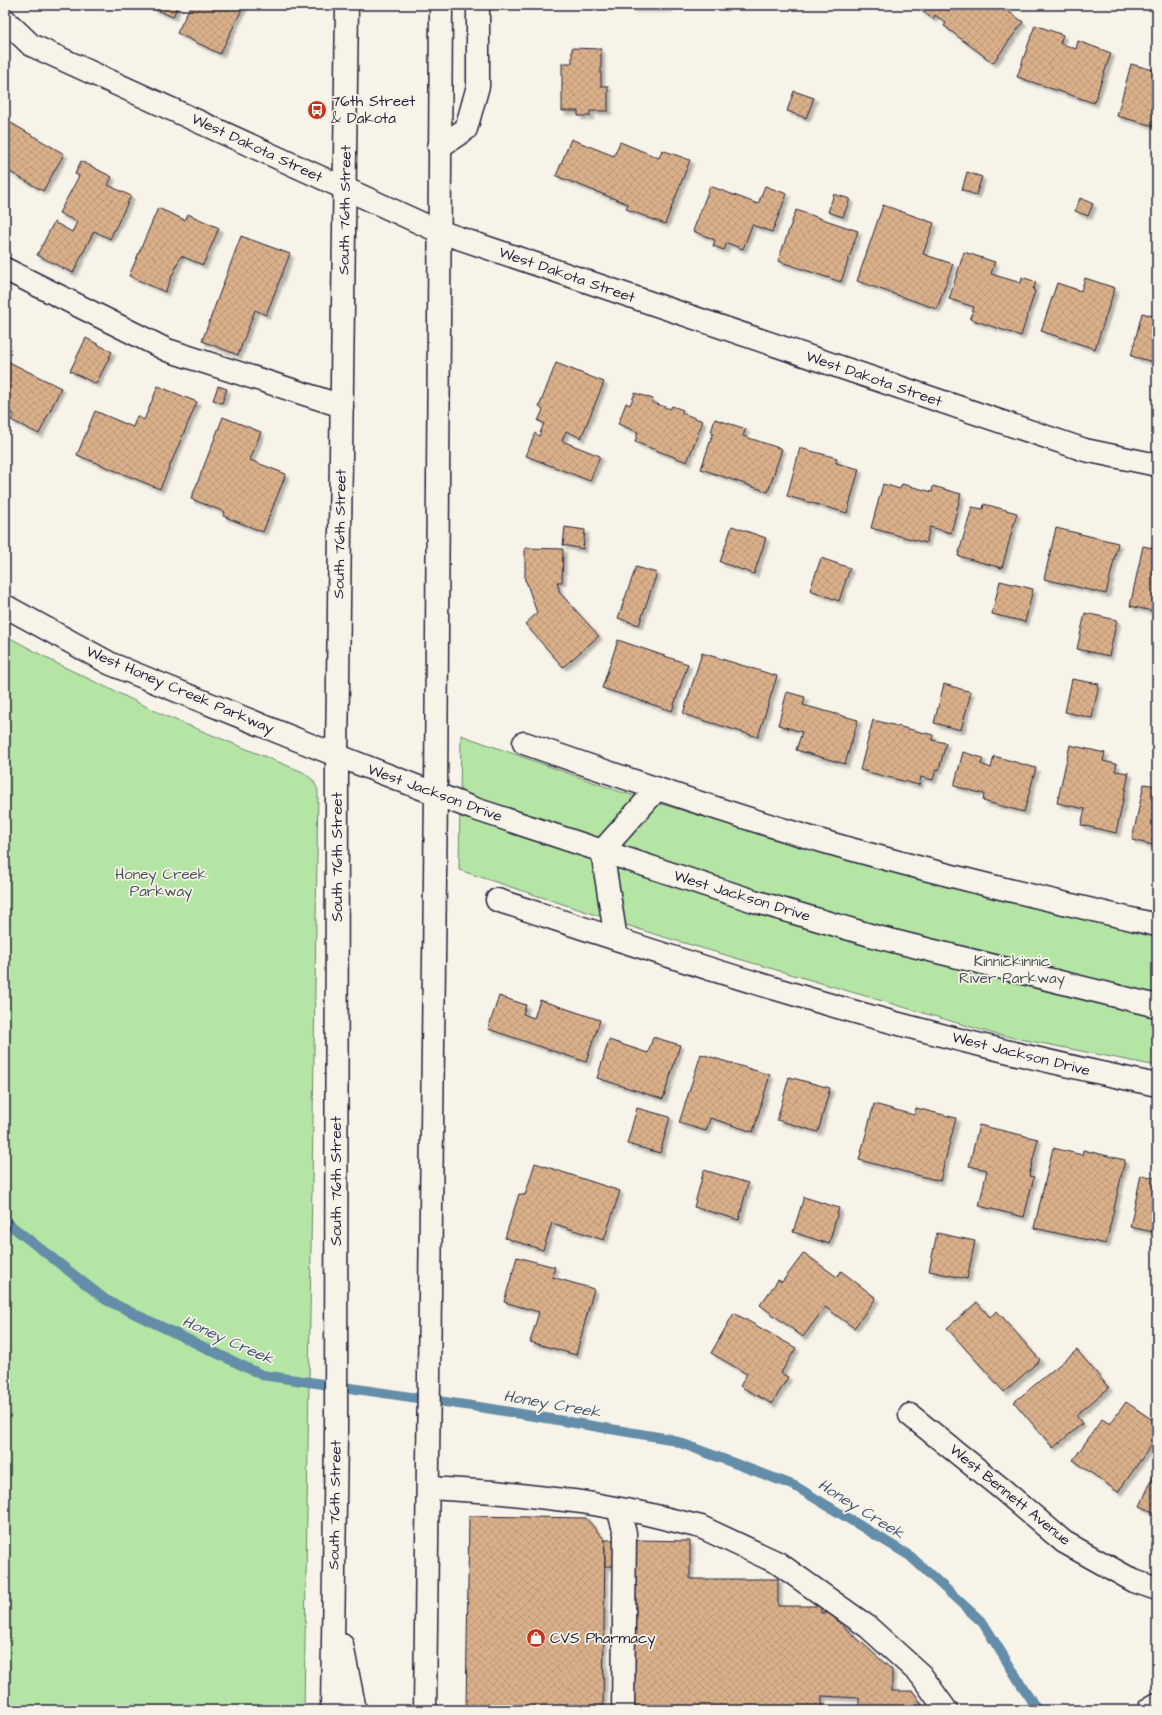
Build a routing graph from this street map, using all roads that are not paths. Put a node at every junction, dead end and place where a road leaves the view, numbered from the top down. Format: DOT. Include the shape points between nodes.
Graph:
graph roads {
  1 [pos="347,5"];
  2 [pos="441,5"];
  3 [pos="478,5"];
  4 [pos="5,20"];
  5 [pos="439,147"];
  6 [pos="345,188"];
  7 [pos="438,231"];
  8 [pos="5,269"];
  9 [pos="342,406"];
  10 [pos="1157,465"];
  11 [pos="5,606"];
  12 [pos="524,743"];
  13 [pos="337,756"];
  14 [pos="657,789"];
  15 [pos="436,795"];
  16 [pos="602,851"];
  17 [pos="497,900"];
  18 [pos="1157,925"];
  19 [pos="616,938"];
  20 [pos="1157,1006"];
  21 [pos="1157,1085"];
  22 [pos="910,1416"];
  23 [pos="429,1488"];
  24 [pos="618,1509"];
  25 [pos="1157,1589"];
  26 [pos="334,1607"];
  27 [pos="1157,1704"];
  28 [pos="332,1710"];
  29 [pos="355,1710"];
  30 [pos="426,1710"];
  31 [pos="623,1710"];
  32 [pos="946,1710"];
  33 [pos="1150,1710"];
  1 -- 6 [label="street, South 76th Street"];
  2 -- 5 [label="street"];
  3 -- 5 [label="street" via="478,86 466,129"];
  4 -- 6 [label="street, West Dakota Street" via="31,44"];
  5 -- 7 [label="street"];
  6 -- 7 [label="street, West Dakota Street"];
  6 -- 9 [label="street, South 76th Street"];
  7 -- 10 [label="street, West Dakota Street" via="1085,450"];
  7 -- 15 [label="street"];
  8 -- 9 [label="street" via="167,350"];
  9 -- 13 [label="street, South 76th Street"];
  11 -- 13 [label="street, West Honey Creek Parkway" via="111,664"];
  12 -- 14 [label="street"];
  13 -- 15 [label="street, West Jackson Drive"];
  13 -- 26 [label="street, South 76th Street"];
  14 -- 16 [label="street"];
  14 -- 18 [label="street" via="799,834 966,880"];
  15 -- 16 [label="street, West Jackson Drive"];
  15 -- 23 [label="street"];
  16 -- 19 [label="street"];
  16 -- 20 [label="street, West Jackson Drive" via="754,901 877,937"];
  17 -- 19 [label="street, West Jackson Drive"];
  19 -- 21 [label="street, West Jackson Drive" via="782,991 900,1024 1061,1065"];
  22 -- 25 [label="street, West Bennett Avenue" via="1064,1542 1134,1581"];
  23 -- 24 [label="street" via="530,1496"];
  23 -- 30 [label="street"];
  24 -- 31 [label="street" via="625,1533"];
  24 -- 32 [label="street" via="701,1527 778,1563 868,1627 921,1676"];
  26 -- 28 [label="street, South 76th Street"];
  26 -- 29 [label="street"];
  27 -- 33 [label="street"];
}
